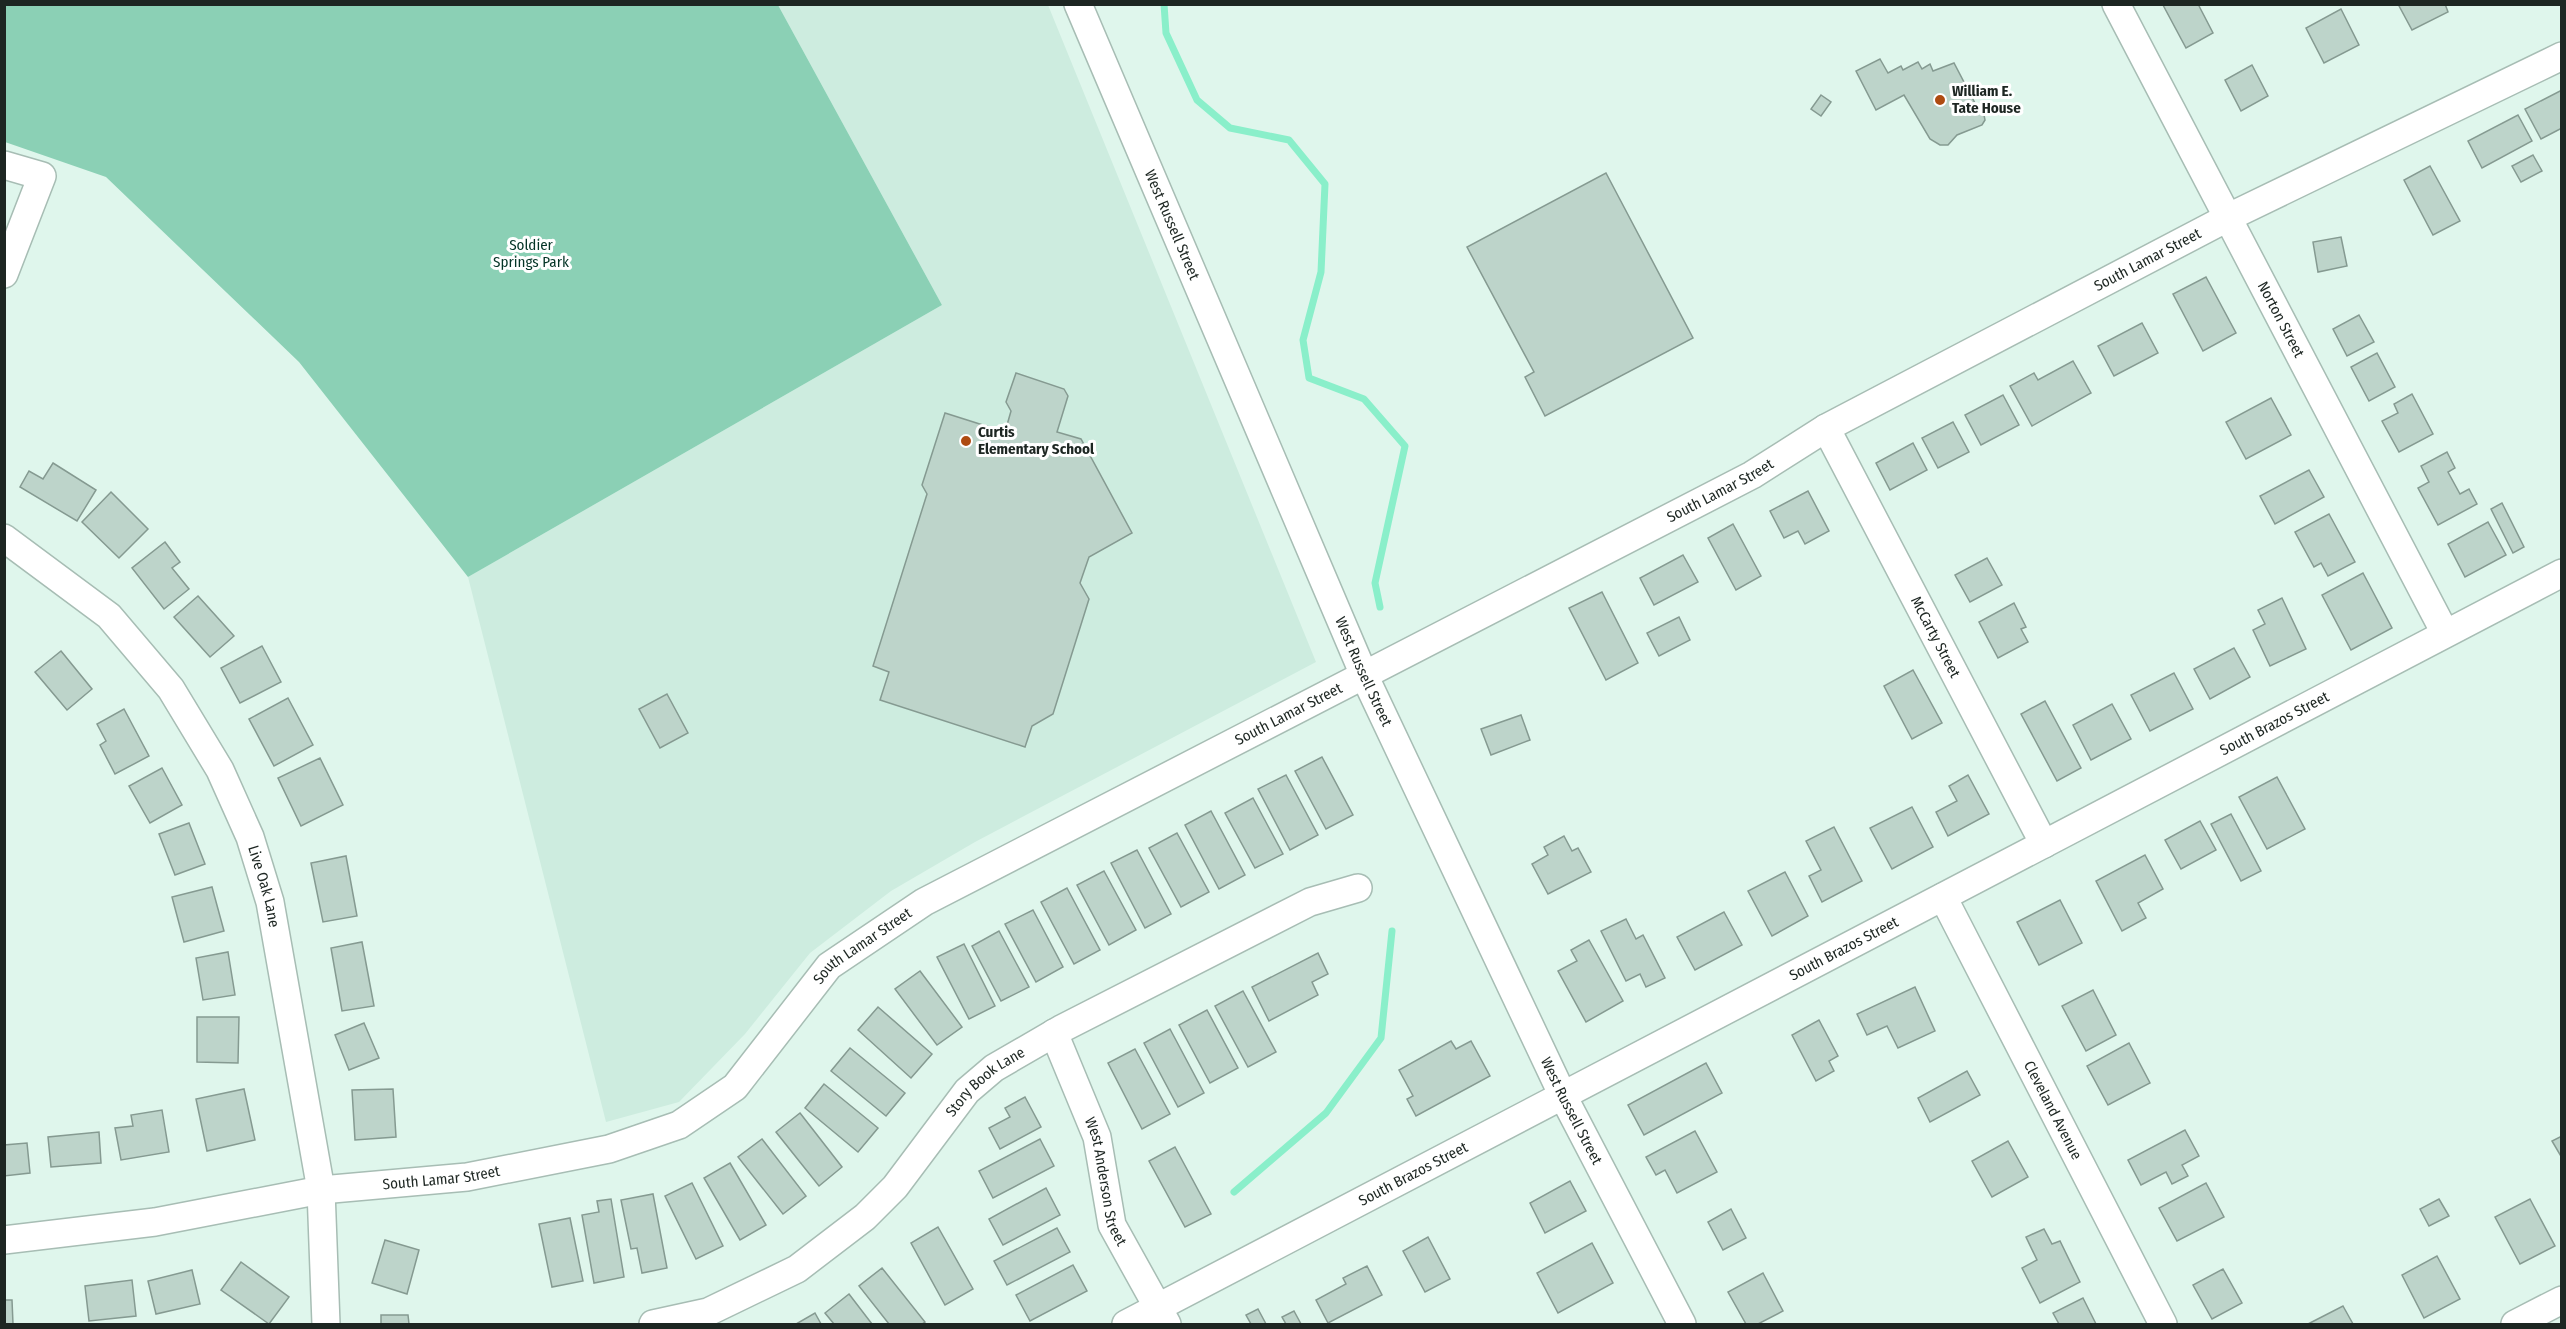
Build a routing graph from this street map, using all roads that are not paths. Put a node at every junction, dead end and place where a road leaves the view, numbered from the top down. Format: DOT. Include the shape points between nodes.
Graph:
graph roads {
  1 [pos="1078,4"];
  2 [pos="2116,4"];
  3 [pos="2562,56"];
  4 [pos="4,165"];
  5 [pos="2229,218"];
  6 [pos="4,274"];
  7 [pos="1826,428"];
  8 [pos="4,538"];
  9 [pos="2562,573"];
  10 [pos="2445,633"];
  11 [pos="1364,675"];
  12 [pos="2044,844"];
  13 [pos="1358,888"];
  14 [pos="1943,897"];
  15 [pos="1054,1034"];
  16 [pos="1563,1095"];
  17 [pos="321,1190"];
  18 [pos="4,1240"];
  19 [pos="2562,1300"];
  20 [pos="1162,1316"];
  21 [pos="326,1324"];
  22 [pos="653,1324"];
  23 [pos="1126,1324"];
  24 [pos="1682,1324"];
  25 [pos="2163,1324"];
  26 [pos="2515,1324"];
  1 -- 11 [label="street, West Russell Street"];
  2 -- 5 [label="street, Norton Street"];
  3 -- 5 [label="street, South Lamar Street"];
  4 -- 6 [label="street" via="42,176"];
  5 -- 7 [label="street, South Lamar Street"];
  5 -- 10 [label="street, Norton Street"];
  7 -- 11 [label="street, South Lamar Street" via="1752,476"];
  7 -- 12 [label="street, McCarty Street"];
  8 -- 17 [label="street, Live Oak Lane" via="109,616 171,688 220,770 250,837 270,902"];
  9 -- 10 [label="street, South Brazos Street"];
  10 -- 12 [label="street, South Brazos Street"];
  11 -- 16 [label="street, West Russell Street"];
  11 -- 17 [label="street, South Lamar Street" via="924,902 829,966 735,1088 679,1125 609,1149 466,1177"];
  12 -- 14 [label="street, South Brazos Street"];
  13 -- 15 [label="street, Story Book Lane" via="1310,902"];
  14 -- 16 [label="street, South Brazos Street"];
  14 -- 25 [label="street, Cleveland Avenue"];
  15 -- 20 [label="street, West Anderson Street" via="1097,1137 1112,1225"];
  15 -- 22 [label="street, Story Book Lane" via="994,1068 967,1091 895,1187 864,1217 797,1269 708,1312"];
  16 -- 20 [label="street, South Brazos Street"];
  16 -- 24 [label="street, West Russell Street"];
  17 -- 18 [label="street, South Lamar Street" via="155,1222"];
  17 -- 21 [label="street, Live Oak Lane"];
  19 -- 26 [label="street"];
  20 -- 23 [label="street, South Brazos Street"];
}
